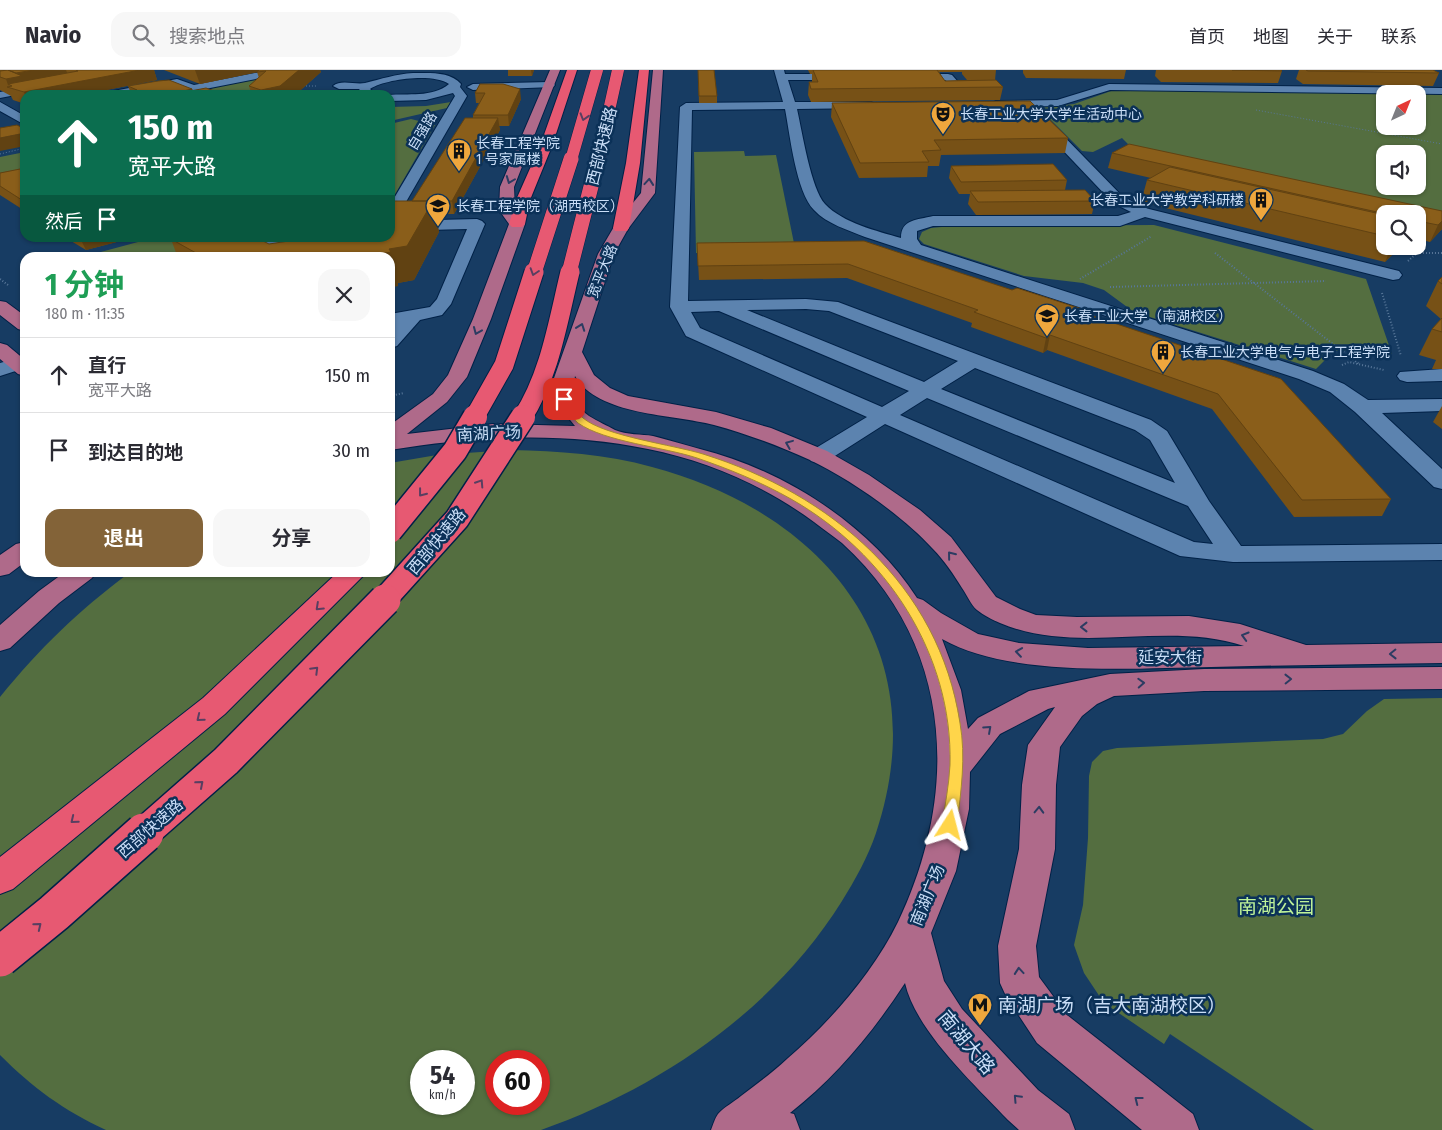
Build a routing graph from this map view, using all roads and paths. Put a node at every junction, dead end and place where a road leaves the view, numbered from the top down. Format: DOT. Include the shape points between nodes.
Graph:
graph roads {
  1 [pos="286,70"];
  2 [pos="572,70"];
  3 [pos="597,70"];
  4 [pos="618,70"];
  5 [pos="644,70"];
  6 [pos="658,70"];
  7 [pos="377,72"];
  8 [pos="430,73"];
  9 [pos="780,74"];
  10 [pos="1280,76"];
  11 [pos="393,77"];
  12 [pos="859,77"];
  13 [pos="898,77"];
  14 [pos="1424,78"];
  15 [pos="556,83"];
  16 [pos="1290,84"];
  17 [pos="54,85"];
  18 [pos="339,86"];
  19 [pos="960,86"];
  20 [pos="1072,86"];
  21 [pos="454,87"];
  22 [pos="1109,87"];
  23 [pos="195,88"];
  24 [pos="1442,89"];
  25 [pos="27,90"];
  26 [pos="135,90"];
  27 [pos="199,90"];
  28 [pos="362,90"];
  29 [pos="370,90"];
  30 [pos="20,91"];
  31 [pos="0,95"];
  32 [pos="395,100"];
  33 [pos="977,104"];
  34 [pos="1026,104"];
  35 [pos="888,105"];
  36 [pos="0,106"];
  37 [pos="790,106"];
  38 [pos="1253,109"];
  39 [pos="20,112"];
  40 [pos="12,114"];
  41 [pos="20,118"];
  42 [pos="1442,144"];
  43 [pos="20,149"];
  44 [pos="0,154"];
  45 [pos="395,209"];
  46 [pos="1144,212"];
  47 [pos="1177,221"];
  48 [pos="395,226"];
  49 [pos="1203,227"];
  50 [pos="622,228"];
  51 [pos="242,242"];
  52 [pos="276,242"];
  53 [pos="250,246"];
  54 [pos="914,247"];
  55 [pos="230,252"];
  56 [pos="1442,253"];
  57 [pos="1357,266"];
  58 [pos="1393,275"];
  59 [pos="1254,283"];
  60 [pos="1109,287"];
  61 [pos="1056,294"];
  62 [pos="0,306"];
  63 [pos="679,306"];
  64 [pos="721,306"];
  65 [pos="412,316"];
  66 [pos="395,319"];
  67 [pos="20,321"];
  68 [pos="395,336"];
  69 [pos="0,349"];
  70 [pos="572,350"];
  71 [pos="972,360"];
  72 [pos="1359,364"];
  73 [pos="14,368"];
  74 [pos="1442,375"];
  75 [pos="1407,376"];
  76 [pos="1325,383"];
  77 [pos="925,389"];
  78 [pos="440,398"];
  79 [pos="1442,405"];
  80 [pos="1362,406"];
  81 [pos="395,413"];
  82 [pos="883,416"];
  83 [pos="395,431"];
  84 [pos="629,439"];
  85 [pos="395,443"];
  86 [pos="819,456"];
  87 [pos="1442,482"];
  88 [pos="1197,500"];
  89 [pos="395,525"];
  90 [pos="1442,552"];
  91 [pos="20,554"];
  92 [pos="1233,554"];
  93 [pos="0,568"];
  94 [pos="75,577"];
  95 [pos="349,577"];
  96 [pos="910,604"];
  97 [pos="0,641"];
  98 [pos="1442,653"];
  99 [pos="1308,656"];
  100 [pos="1442,678"];
  101 [pos="1110,685"];
  102 [pos="957,765"];
  103 [pos="0,878"];
  104 [pos="912,934"];
  105 [pos="0,957"];
  106 [pos="751,1128"];
  107 [pos="1053,1130"];
  108 [pos="1177,1130"];
  1 -- 23 [label="street"];
  2 -- 15 [label="highway"];
  3 -- 89 [label="highway, 西部快速路, one-way, bridge" via="504,364 455,451"];
  105 -- 4 [label="highway, 西部快速路, one-way, bridge" via="226,761 381,604 457,519 530,406 546,367"];
  5 -- 50 [label="highway"];
  50 -- 6 [label="main road, 宽平大路, one-way" via="648,193"];
  7 -- 11 [label="street"];
  8 -- 11 [label="street"];
  8 -- 21 [label="street" via="453,81"];
  9 -- 12 [label="street"];
  9 -- 37 [label="street"];
  10 -- 16 [label="street"];
  11 -- 29 [label="street"];
  13 -- 19 [label="street" via="948,77"];
  14 -- 24 [label="street"];
  15 -- 21 [label="street"];
  15 -- 78 [label="main road, one-way" via="507,187 508,210 518,224 457,377"];
  17 -- 25 [label="street"];
  18 -- 28 [label="street"];
  20 -- 22 [label="street"];
  21 -- 32 [label="street" via="405,103"];
  21 -- 45 [label="street, 自强路" via="461,96"];
  22 -- 24 [label="street"];
  22 -- 34 [label="street" via="1058,103"];
  23 -- 26 [label="street" via="177,82"];
  23 -- 27 [label="street"];
  30 -- 31 [label="street"];
  33 -- 34 [label="street"];
  34 -- 46 [label="street" via="1118,200"];
  35 -- 37 [label="street"];
  36 -- 40 [label="street"];
  37 -- 54 [label="street" via="809,191 819,207 837,220"];
  37 -- 63 [label="street" via="686,107"];
  38 -- 42 [label="path"];
  39 -- 40 [label="street"];
  40 -- 41 [label="street"];
  43 -- 44 [label="path"];
  46 -- 47 [label="street"];
  46 -- 54 [label="street" via="1120,221 933,221 909,229 909,239"];
  47 -- 49 [label="street"];
  47 -- 61 [label="path"];
  48 -- 65 [label="street" via="477,224 436,312"];
  49 -- 57 [label="street"];
  49 -- 59 [label="path" via="1192,235"];
  70 -- 50 [label="main road, 宽平大路, one-way" via="606,254"];
  51 -- 53 [label="street"];
  52 -- 53 [label="street"];
  53 -- 55 [label="street"];
  54 -- 61 [label="street"];
  56 -- 58 [label="path" via="1416,253"];
  57 -- 58 [label="street"];
  57 -- 59 [label="path" via="1345,277 1323,281"];
  58 -- 75 [label="path" via="1380,287"];
  59 -- 60 [label="path"];
  59 -- 72 [label="path"];
  61 -- 76 [label="street"];
  62 -- 67 [label="main road"];
  63 -- 64 [label="street"];
  63 -- 82 [label="street" via="693,332"];
  64 -- 71 [label="street" via="832,306"];
  64 -- 77 [label="street"];
  65 -- 66 [label="street"];
  65 -- 68 [label="street"];
  69 -- 73 [label="main road"];
  70 -- 84 [label="main road, 宽平大路" via="564,378 564,399 580,420 598,430"];
  86 -- 70 [label="main road, one-way" via="763,433 609,395 586,378"];
  71 -- 77 [label="street"];
  71 -- 88 [label="street" via="1143,425 1159,436"];
  72 -- 75 [label="path"];
  72 -- 76 [label="path" via="1350,362 1337,366"];
  74 -- 75 [label="street"];
  76 -- 80 [label="street" via="1338,388"];
  77 -- 82 [label="street"];
  77 -- 88 [label="street"];
  78 -- 81 [label="main road" via="421,408"];
  78 -- 83 [label="main road"];
  79 -- 80 [label="street"];
  80 -- 87 [label="street"];
  82 -- 86 [label="street"];
  82 -- 92 [label="street" via="1189,550"];
  84 -- 85 [label="main road, 南湖广场" via="556,431 519,431 442,436"];
  84 -- 96 [label="main road, 南湖广场" via="665,446 733,467 796,498 852,538"];
  99 -- 86 [label="main road, one-way" via="1240,634 1189,626 1077,627 1034,624 1010,616 986,603 942,543 911,515 862,480"];
  88 -- 92 [label="street"];
  90 -- 92 [label="street"];
  91 -- 93 [label="main road"];
  94 -- 97 [label="main road"];
  95 -- 103 [label="highway, one-way" via="214,706"];
  99 -- 96 [label="main road, 延安大街, one-way" via="1088,658 1019,652 970,642"];
  96 -- 102 [label="main road, 南湖广场" via="934,650 946,686 954,724"];
  98 -- 99 [label="main road, 延安大街, one-way"];
  101 -- 100 [label="main road, 延安大街, one-way" via="1204,680"];
  102 -- 101 [label="main road, 延安大街, one-way" via="989,726 1040,699"];
  108 -- 101 [label="main road, one-way" via="1052,1029 1020,983 1017,946 1037,849 1044,745 1071,708 1086,696"];
  102 -- 104 [label="main road, 南湖广场" via="953,810 943,856"];
  104 -- 106 [label="main road, 南湖广场" via="866,1004 823,1054 771,1102"];
  107 -- 104 [label="main road, 南湖大路, one-way" via="1023,1105 947,1023 926,989"];
}
